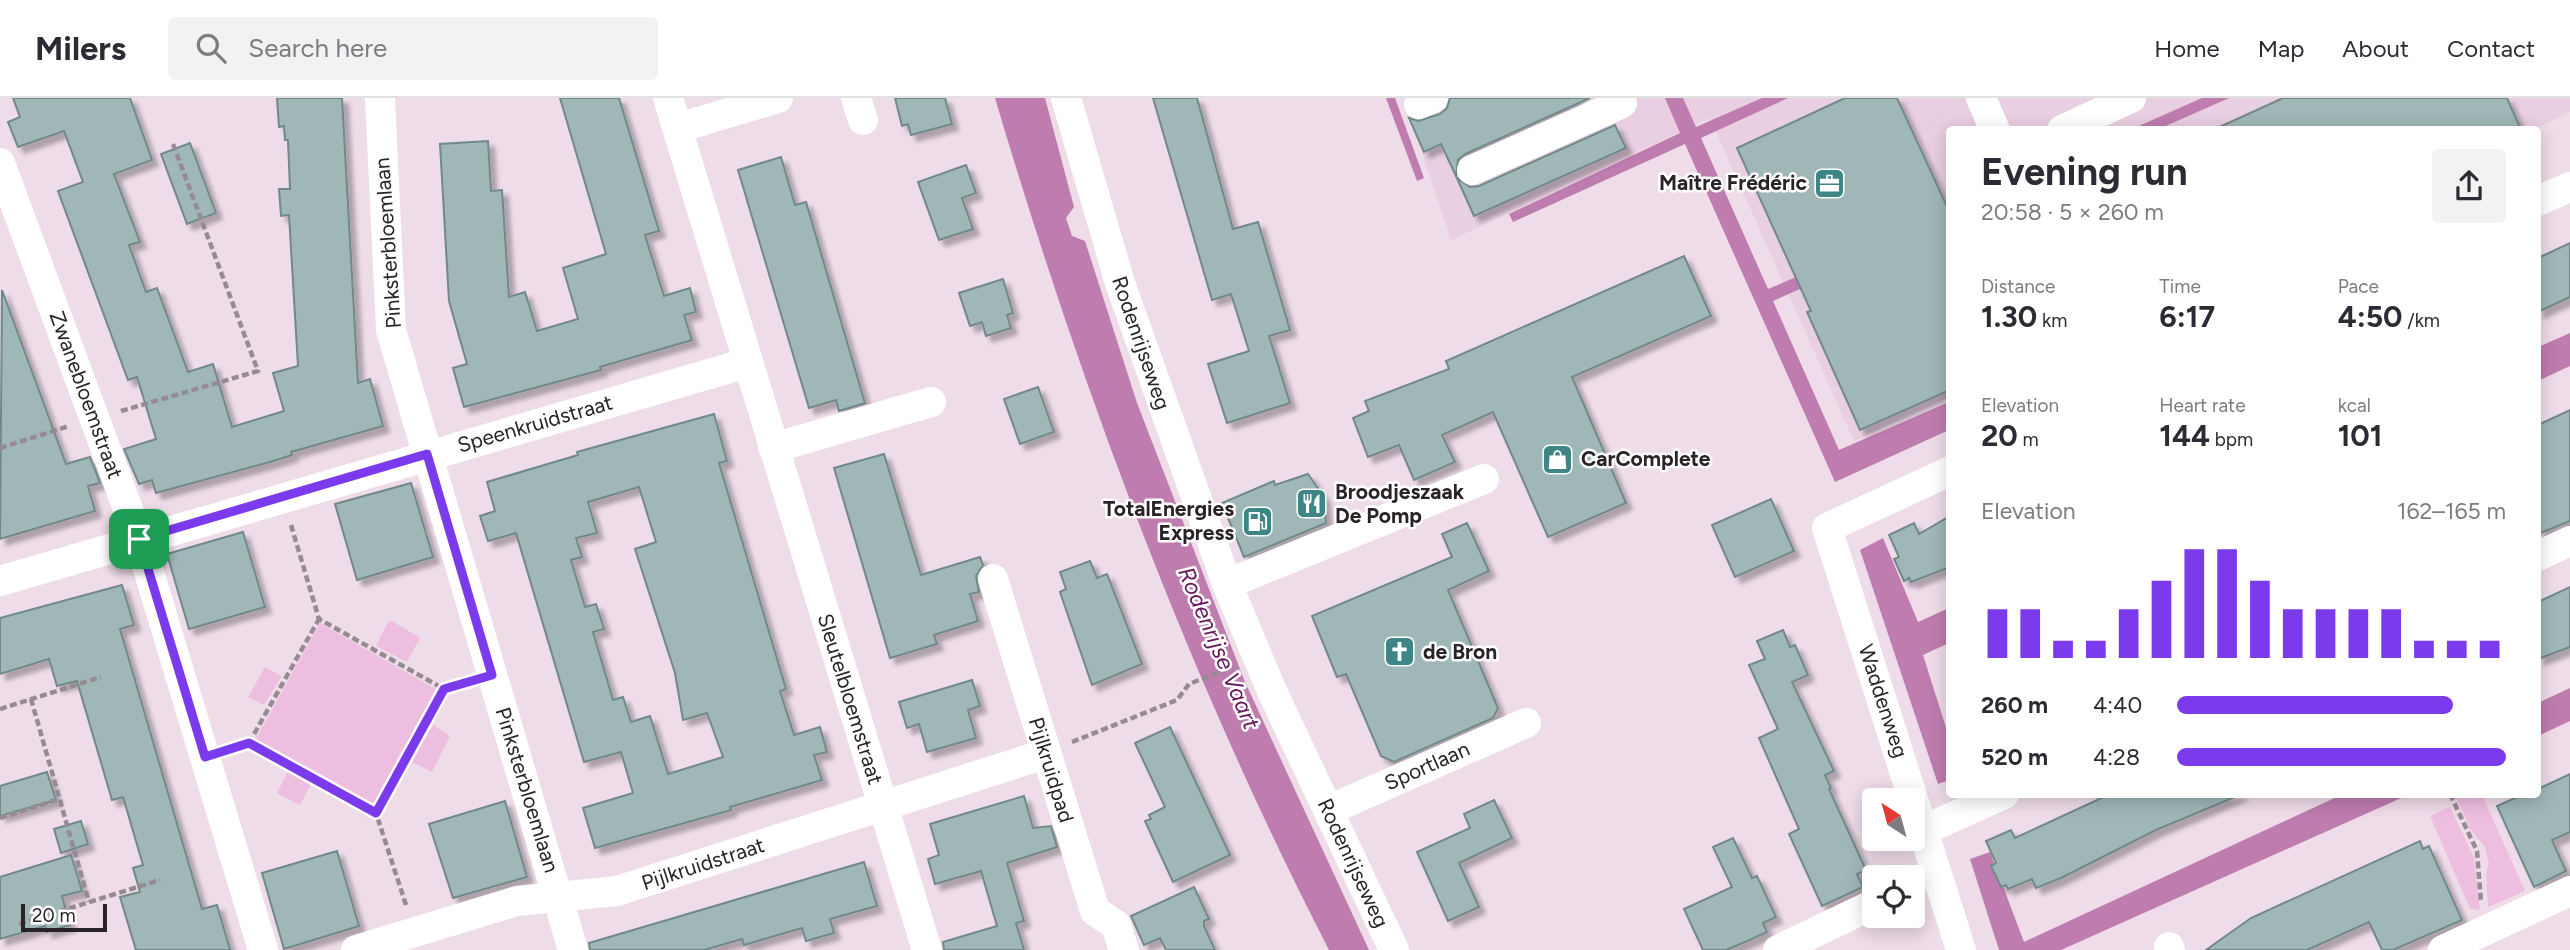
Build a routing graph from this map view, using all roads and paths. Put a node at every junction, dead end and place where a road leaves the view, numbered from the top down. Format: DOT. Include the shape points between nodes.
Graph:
graph roads {
  1 [pos="380,98"];
  2 [pos="668,98"];
  3 [pos="778,98"];
  4 [pos="1066,98"];
  5 [pos="1981,98"];
  6 [pos="2131,98"];
  7 [pos="1622,103"];
  8 [pos="1993,126"];
  9 [pos="2071,126"];
  10 [pos="678,128"];
  11 [pos="173,144"];
  12 [pos="0,163"];
  13 [pos="1472,170"];
  14 [pos="2570,187"];
  15 [pos="2541,200"];
  16 [pos="747,363"];
  17 [pos="932,402"];
  18 [pos="95,418"];
  19 [pos="0,448"];
  20 [pos="773,448"];
  21 [pos="427,454"];
  22 [pos="1946,473"];
  23 [pos="1484,479"];
  24 [pos="283,497"];
  25 [pos="139,539"];
  26 [pos="2570,541"];
  27 [pos="2541,555"];
  28 [pos="993,579"];
  29 [pos="0,581"];
  30 [pos="1227,584"];
  31 [pos="319,619"];
  32 [pos="1242,664"];
  33 [pos="492,675"];
  34 [pos="101,677"];
  35 [pos="444,689"];
  36 [pos="31,699"];
  37 [pos="0,709"];
  38 [pos="1526,723"];
  39 [pos="249,743"];
  40 [pos="1045,754"];
  41 [pos="205,757"];
  42 [pos="1911,788"];
  43 [pos="1995,798"];
  44 [pos="2452,798"];
  45 [pos="60,799"];
  46 [pos="883,807"];
  47 [pos="1329,810"];
  48 [pos="376,813"];
  49 [pos="0,818"];
  50 [pos="1925,830"];
  51 [pos="160,880"];
  52 [pos="1925,880"];
  53 [pos="2570,891"];
  54 [pos="559,897"];
  55 [pos="89,902"];
  56 [pos="1862,910"];
  57 [pos="19,924"];
  58 [pos="2483,931"];
  59 [pos="415,932"];
  60 [pos="263,950"];
  61 [pos="356,950"];
  62 [pos="573,950"];
  63 [pos="927,950"];
  64 [pos="1124,950"];
  65 [pos="1394,950"];
  66 [pos="1778,950"];
  67 [pos="1961,950"];
  68 [pos="2443,950"];
  1 -- 21 [label="street, Pinksterbloemlaan" via="391,330"];
  2 -- 10 [label="street, Sleutelbloemstraat"];
  3 -- 10 [label="street"];
  4 -- 30 [label="street, Rodenrijseweg" via="1120,283"];
  5 -- 8 [label="street"];
  6 -- 9 [label="street"];
  7 -- 13 [label="street"];
  10 -- 16 [label="street, Sleutelbloemstraat"];
  11 -- 18 [label="path" via="258,372"];
  12 -- 18 [label="street, Zwanebloemstraat"];
  14 -- 15 [label="street"];
  16 -- 20 [label="street, Sleutelbloemstraat"];
  16 -- 21 [label="street, Speenkruidstraat"];
  17 -- 20 [label="street"];
  18 -- 19 [label="path"];
  18 -- 25 [label="street, Zwanebloemstraat"];
  20 -- 46 [label="street, Sleutelbloemstraat"];
  21 -- 24 [label="street, Speenkruidstraat"];
  21 -- 33 [label="street, Pinksterbloemlaan"];
  22 -- 42 [label="street, Waddenweg" via="1827,528"];
  23 -- 30 [label="street"];
  24 -- 25 [label="street, Speenkruidstraat"];
  24 -- 31 [label="path"];
  25 -- 29 [label="street, Speenkruidstraat"];
  25 -- 41 [label="street, Zwanebloemstraat"];
  26 -- 27 [label="street"];
  28 -- 40 [label="street, Pijlkruidpad"];
  30 -- 47 [label="street, Rodenrijseweg"];
  31 -- 35 [label="path"];
  31 -- 39 [label="path"];
  32 -- 40 [label="path" via="1189,684 1177,700"];
  33 -- 35 [label="path"];
  33 -- 54 [label="street, Pinksterbloemlaan"];
  34 -- 36 [label="path"];
  35 -- 48 [label="path"];
  36 -- 37 [label="path"];
  36 -- 45 [label="path"];
  38 -- 47 [label="street, Sportlaan"];
  39 -- 41 [label="path"];
  39 -- 48 [label="path"];
  40 -- 46 [label="street, Pijlkruidstraat"];
  40 -- 64 [label="street, Pijlkruidpad" via="1095,911 1116,925"];
  41 -- 60 [label="street, Zwanebloemstraat"];
  43 -- 50 [label="street"];
  44 -- 58 [label="path" via="2477,851"];
  45 -- 49 [label="path"];
  45 -- 55 [label="path"];
  46 -- 54 [label="street, Pijlkruidstraat" via="617,891"];
  46 -- 63 [label="street, Sleutelbloemstraat"];
  47 -- 65 [label="street, Rodenrijseweg"];
  48 -- 59 [label="path"];
  51 -- 55 [label="path"];
  52 -- 67 [label="street, Waddenweg"];
  53 -- 58 [label="street"];
  54 -- 59 [label="street, Pijlkruidstraat" via="517,901"];
  54 -- 62 [label="street, Pinksterbloemlaan"];
  55 -- 57 [label="path"];
  56 -- 66 [label="street"];
  58 -- 68 [label="street"];
  59 -- 61 [label="street, Pijlkruidstraat"];
}
